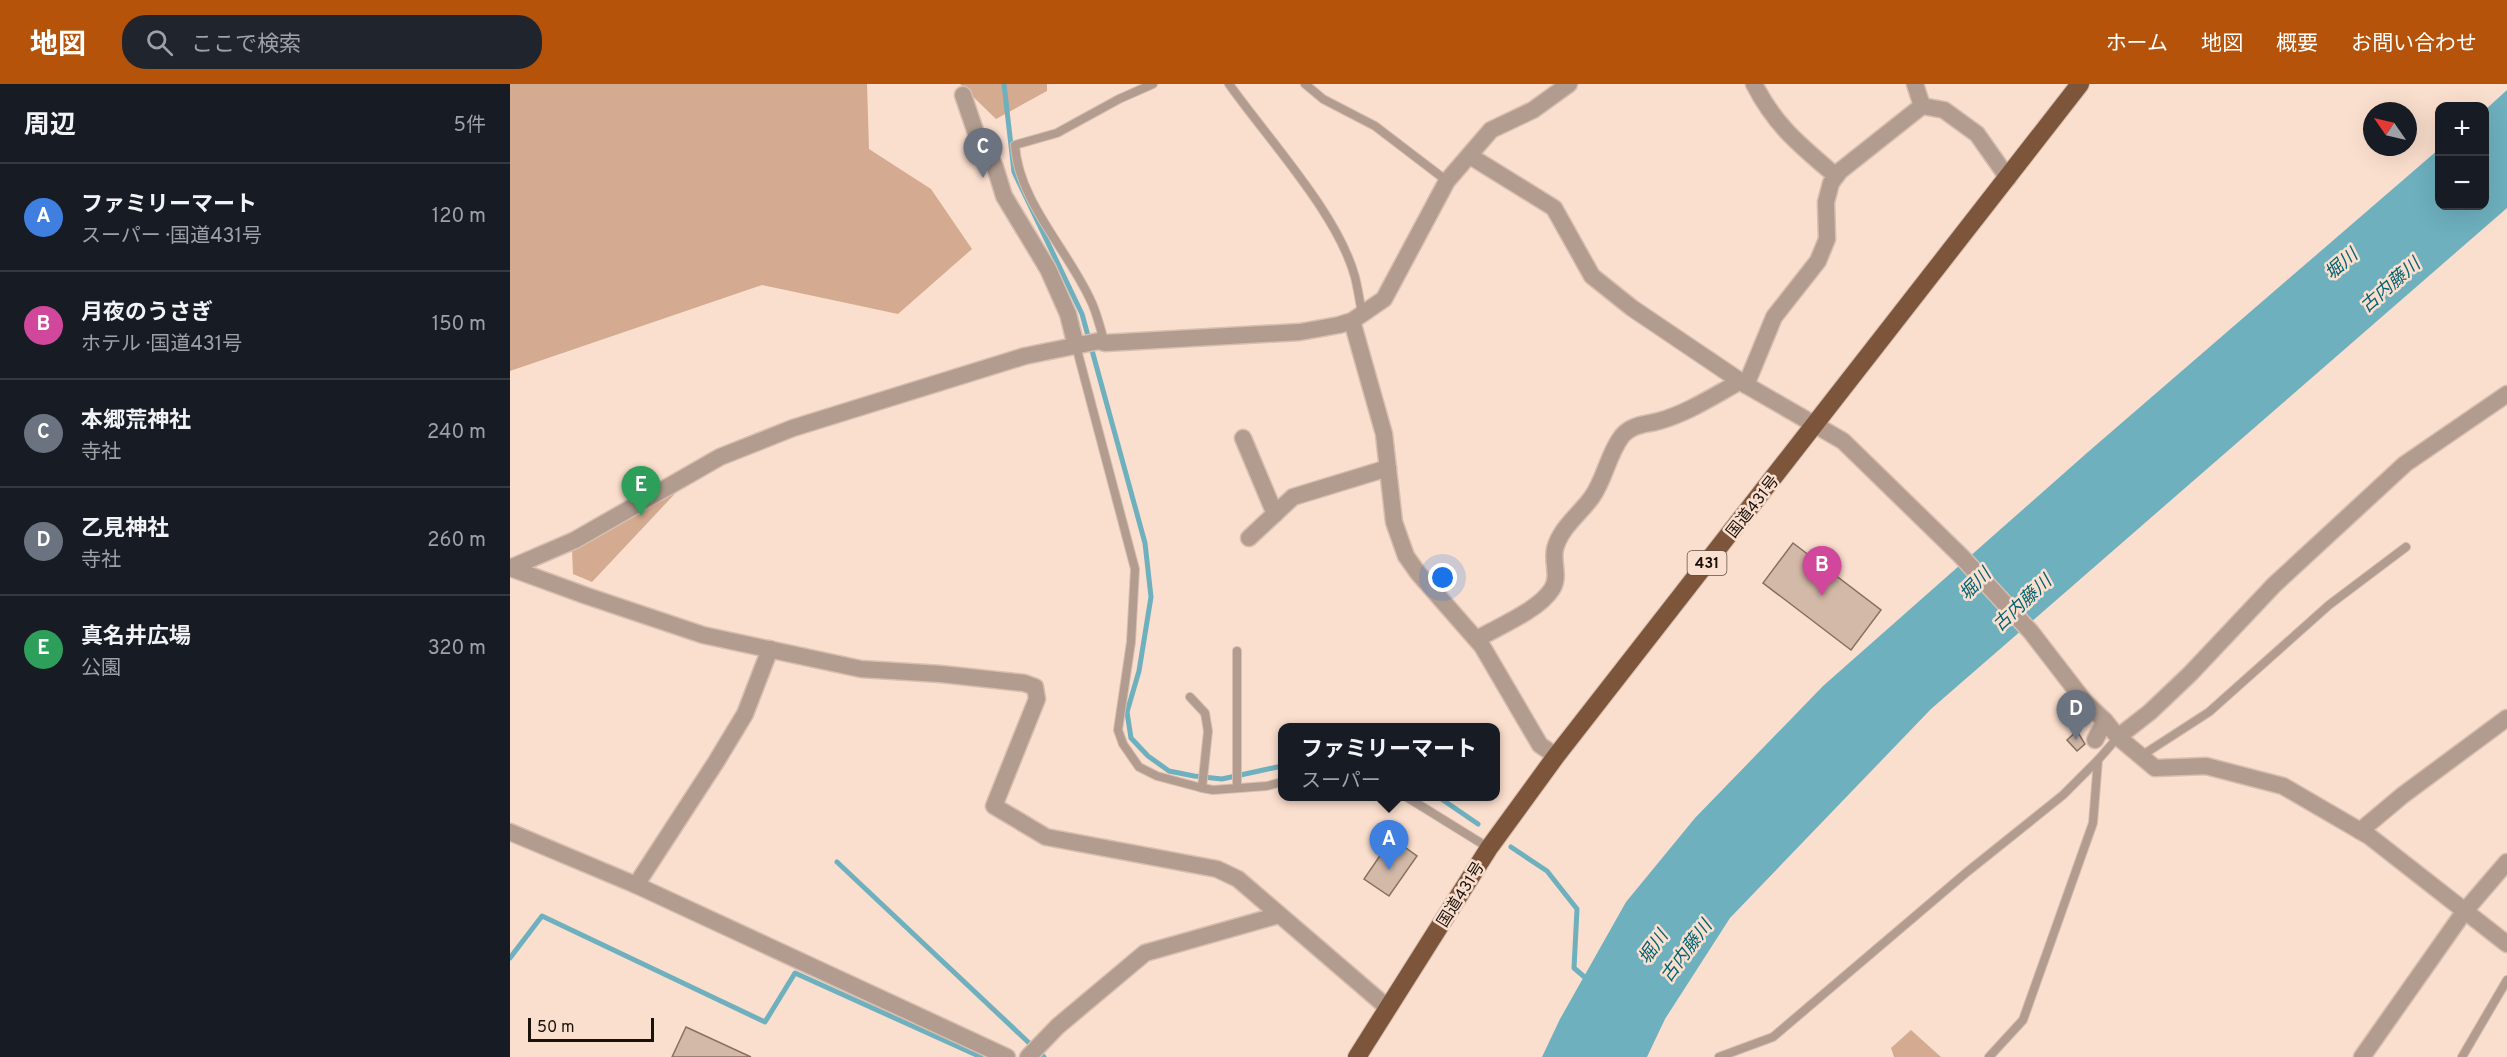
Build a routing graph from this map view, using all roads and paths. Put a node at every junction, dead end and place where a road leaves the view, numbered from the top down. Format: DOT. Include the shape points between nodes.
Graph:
graph roads {
  1 [pos="1153,84"];
  2 [pos="1229,84"];
  3 [pos="1305,84"];
  4 [pos="1569,84"];
  5 [pos="1754,84"];
  6 [pos="1915,84"];
  7 [pos="2080,84"];
  8 [pos="963,95"];
  9 [pos="1922,106"];
  10 [pos="1470,156"];
  11 [pos="1836,177"];
  12 [pos="2008,177"];
  13 [pos="1447,181"];
  14 [pos="1357,317"];
  15 [pos="1102,342"];
  16 [pos="1078,346"];
  17 [pos="1744,383"];
  18 [pos="2507,393"];
  19 [pos="1816,423"];
  20 [pos="1243,438"];
  21 [pos="1388,468"];
  22 [pos="1275,514"];
  23 [pos="1249,538"];
  24 [pos="2406,547"];
  25 [pos="510,568"];
  26 [pos="1477,639"];
  27 [pos="770,649"];
  28 [pos="1237,651"];
  29 [pos="1190,697"];
  30 [pos="2507,718"];
  31 [pos="2105,721"];
  32 [pos="2118,737"];
  33 [pos="2095,740"];
  34 [pos="1556,756"];
  35 [pos="2141,757"];
  36 [pos="2098,760"];
  37 [pos="1278,783"];
  38 [pos="1202,788"];
  39 [pos="1237,788"];
  40 [pos="1413,801"];
  41 [pos="2360,831"];
  42 [pos="510,832"];
  43 [pos="1489,848"];
  44 [pos="2507,862"];
  45 [pos="636,885"];
  46 [pos="2464,912"];
  47 [pos="1280,915"];
  48 [pos="2507,944"];
  49 [pos="2507,980"];
  50 [pos="1388,1008"];
  51 [pos="1007,1057"];
  52 [pos="1028,1057"];
  53 [pos="1357,1057"];
  54 [pos="1719,1057"];
  55 [pos="1989,1057"];
  56 [pos="2362,1057"];
  57 [pos="2462,1057"];
  1 -- 15 [label="lane" via="1057,134 1015,145 1016,165 1091,300"];
  2 -- 14 [label="lane" via="1315,199 1340,242 1355,276"];
  3 -- 13 [label="lane" via="1323,99 1375,126"];
  4 -- 10 [label="street" via="1533,111 1491,130"];
  5 -- 11 [label="street" via="1784,131"];
  6 -- 9 [label="street"];
  7 -- 12 [label="highway, 国道431号 / 431"];
  8 -- 16 [label="street" via="1004,196 1048,268"];
  9 -- 11 [label="street"];
  9 -- 12 [label="street" via="1944,110 1977,134"];
  10 -- 13 [label="street"];
  10 -- 17 [label="street" via="1554,208 1592,276 1632,308"];
  11 -- 17 [label="street" via="1826,202 1827,239 1818,261 1774,317"];
  12 -- 19 [label="highway, 国道431号 / 431"];
  13 -- 14 [label="street" via="1384,299"];
  14 -- 15 [label="street" via="1339,325 1300,332"];
  14 -- 21 [label="street"];
  15 -- 16 [label="street"];
  16 -- 25 [label="street" via="1025,356 793,428 720,458 574,540"];
  16 -- 38 [label="lane" via="1135,569 1131,642 1118,730 1139,767 1156,776"];
  17 -- 19 [label="street"];
  17 -- 26 [label="street" via="1668,418 1635,425 1622,436 1596,491 1562,533 1554,550 1556,581 1552,590 1538,604"];
  18 -- 32 [label="street" via="2405,464 2274,585 2174,689"];
  19 -- 31 [label="street" via="1844,441 1961,555"];
  19 -- 34 [label="highway, 国道431号 / 431"];
  20 -- 22 [label="street"];
  21 -- 22 [label="street" via="1293,497"];
  21 -- 26 [label="street" via="1394,522 1406,555"];
  22 -- 23 [label="street"];
  24 -- 35 [label="lane" via="2329,605 2209,712"];
  25 -- 27 [label="street" via="703,634"];
  26 -- 34 [label="street" via="1540,745"];
  27 -- 45 [label="street" via="745,714"];
  27 -- 47 [label="street" via="861,669 989,679 1035,687 1037,699 994,806 1046,837 1216,869 1238,879"];
  28 -- 39 [label="lane"];
  29 -- 38 [label="lane" via="1204,713 1208,731"];
  30 -- 41 [label="street"];
  31 -- 32 [label="street"];
  31 -- 33 [label="street"];
  32 -- 35 [label="street"];
  32 -- 36 [label="lane"];
  34 -- 43 [label="highway, 国道431号 / 431"];
  35 -- 41 [label="street" via="2154,768 2206,766 2283,786"];
  36 -- 54 [label="lane" via="2063,795 1773,1037"];
  36 -- 55 [label="lane" via="2093,823 2023,1020"];
  37 -- 39 [label="lane"];
  38 -- 39 [label="lane"];
  40 -- 43 [label="lane"];
  41 -- 46 [label="street"];
  42 -- 45 [label="street"];
  43 -- 50 [label="highway, 国道431号 / 431"];
  44 -- 46 [label="street"];
  45 -- 51 [label="street"];
  46 -- 48 [label="street"];
  46 -- 56 [label="street"];
  47 -- 50 [label="street"];
  47 -- 52 [label="street" via="1145,953 1058,1026"];
  49 -- 57 [label="lane"];
  50 -- 53 [label="highway, 国道431号 / 431"];
}
